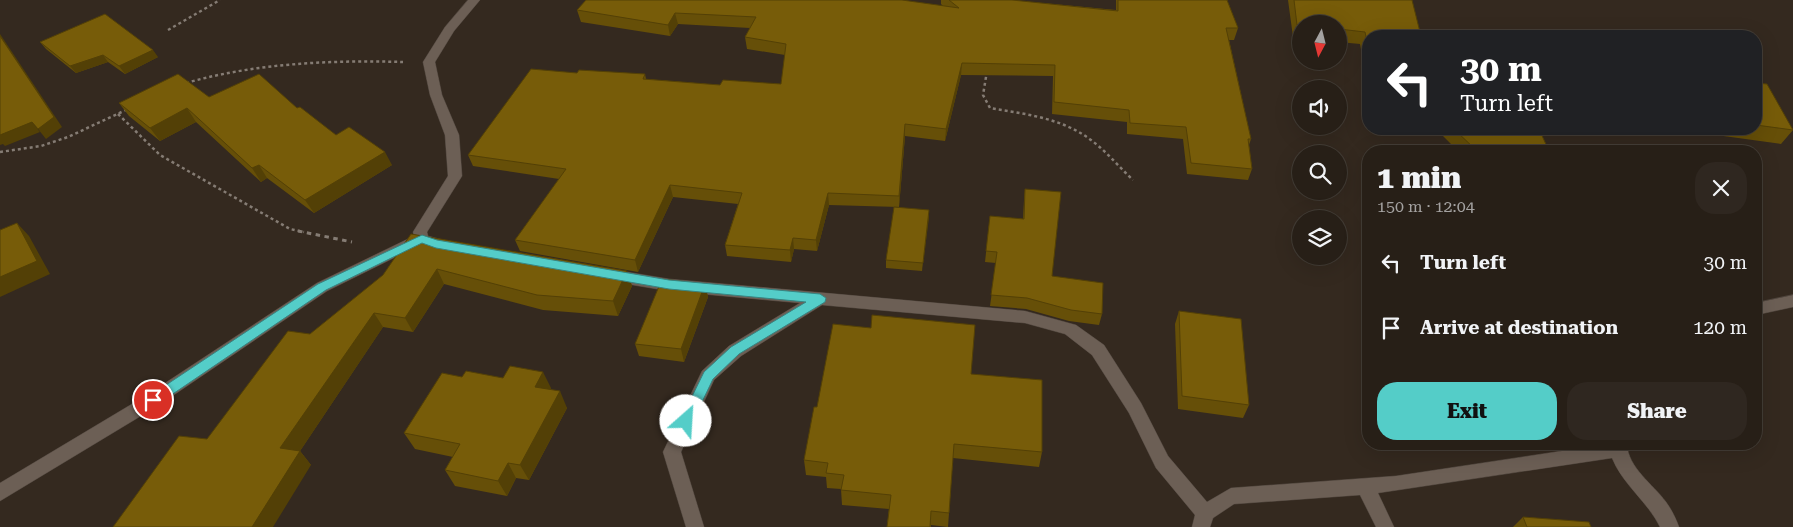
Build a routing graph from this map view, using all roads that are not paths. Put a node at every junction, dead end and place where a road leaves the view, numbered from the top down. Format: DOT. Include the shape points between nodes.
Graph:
graph roads {
  1 [pos="474,0"];
  2 [pos="422,239"];
  3 [pos="454,246"];
  4 [pos="595,272"];
  5 [pos="820,298"];
  6 [pos="1793,301"];
  7 [pos="1762,308"];
  8 [pos="1599,450"];
  9 [pos="1618,450"];
  10 [pos="1365,486"];
  11 [pos="0,492"];
  12 [pos="1203,520"];
  13 [pos="695,527"];
  14 [pos="1385,527"];
  15 [pos="1670,527"];
  1 -- 2 [label="street" via="448,29 428,62 436,95 452,135 455,176 420,232"];
  2 -- 3 [label="street"];
  2 -- 11 [label="street" via="322,287 153,400"];
  4 -- 5 [label="street" via="669,285"];
  5 -- 12 [label="street" via="1025,317 1070,328 1098,350 1135,408 1162,462"];
  5 -- 13 [label="street" via="735,351 708,376 672,452"];
  6 -- 7 [label="street"];
  8 -- 10 [label="street" via="1396,484"];
  9 -- 15 [label="street" via="1627,469 1660,507"];
  10 -- 12 [label="street" via="1231,496"];
  10 -- 14 [label="street"];
}
